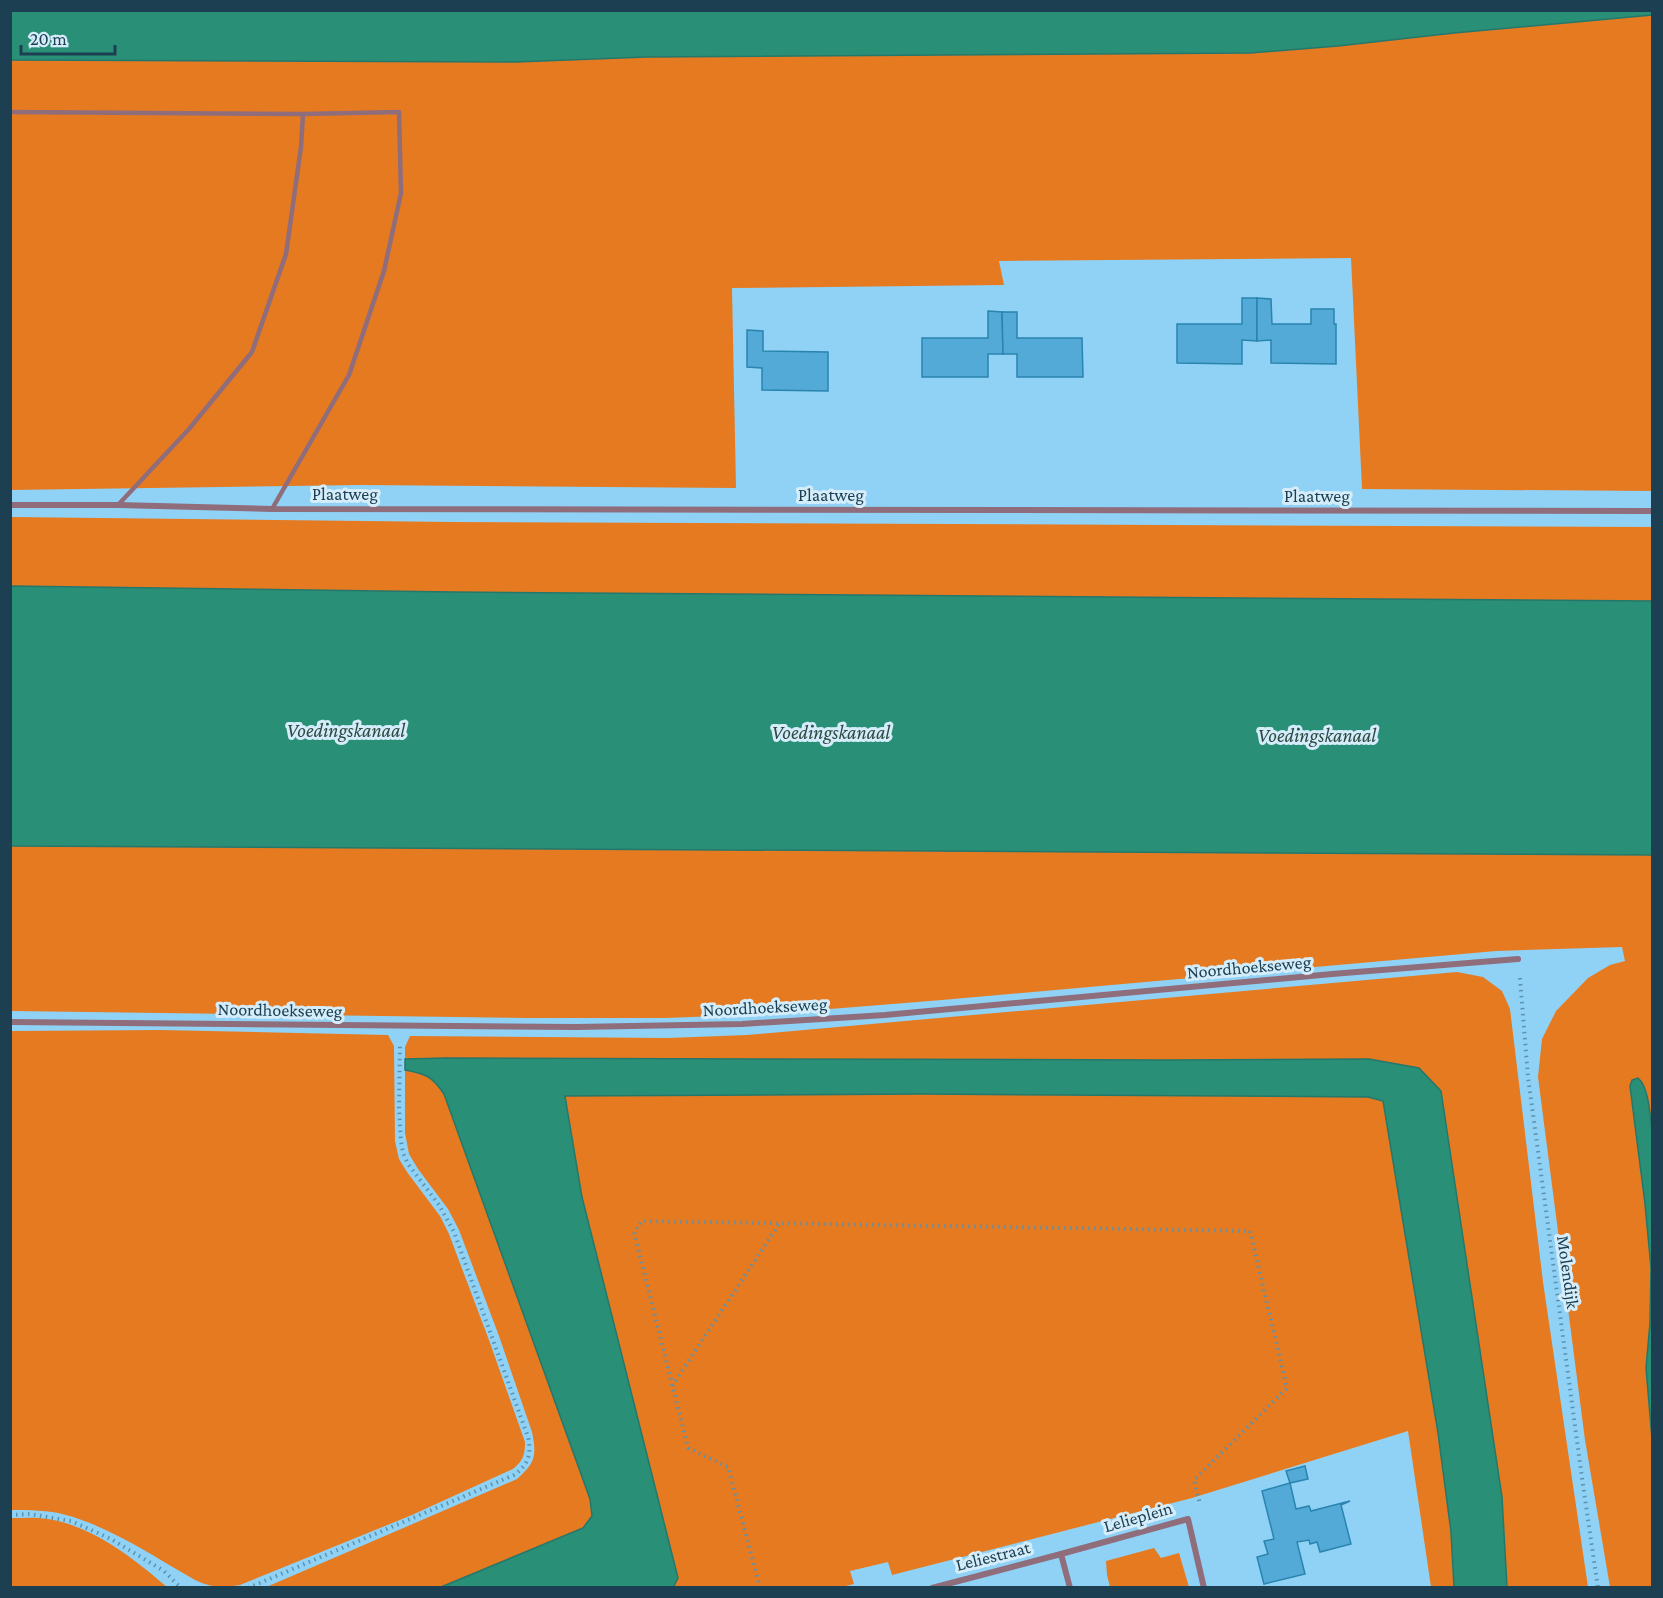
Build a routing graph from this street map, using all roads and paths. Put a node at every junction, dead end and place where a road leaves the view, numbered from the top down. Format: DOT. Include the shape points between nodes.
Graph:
graph roads {
  1 [pos="10,112"];
  2 [pos="303,114"];
  3 [pos="10,504"];
  4 [pos="118,505"];
  5 [pos="272,510"];
  6 [pos="1653,511"];
  7 [pos="1518,959"];
  8 [pos="10,1022"];
  9 [pos="400,1026"];
  10 [pos="779,1224"];
  11 [pos="672,1386"];
  12 [pos="10,1515"];
  13 [pos="1188,1519"];
  14 [pos="1061,1554"];
  15 [pos="181,1587"];
  16 [pos="248,1587"];
  17 [pos="760,1587"];
  18 [pos="932,1587"];
  19 [pos="1070,1587"];
  20 [pos="1204,1587"];
  21 [pos="1598,1587"];
  1 -- 2 [label="lane"];
  2 -- 4 [label="lane" via="286,254 252,352 189,429"];
  2 -- 5 [label="lane" via="399,112 401,193 384,271 349,375"];
  3 -- 4 [label="street, Plaatweg"];
  4 -- 5 [label="street, Plaatweg"];
  5 -- 6 [label="street, Plaatweg"];
  7 -- 9 [label="street, Noordhoekseweg" via="742,1024"];
  7 -- 21 [label="path, Molendijk" via="1531,1101"];
  8 -- 9 [label="street, Noordhoekseweg"];
  9 -- 16 [label="path" via="403,1153 454,1232 531,1448 523,1468 514,1475"];
  10 -- 11 [label="path"];
  10 -- 11 [label="path" via="642,1221 634,1232"];
  10 -- 13 [label="path" via="1250,1231 1287,1388 1194,1480 1203,1515"];
  11 -- 17 [label="path" via="688,1448 728,1467"];
  12 -- 15 [label="path" via="71,1521 111,1539 164,1571"];
  13 -- 14 [label="street, Lelieplein"];
  13 -- 20 [label="street, Lelieplein"];
  14 -- 18 [label="street, Leliestraat"];
  14 -- 19 [label="street"];
}
